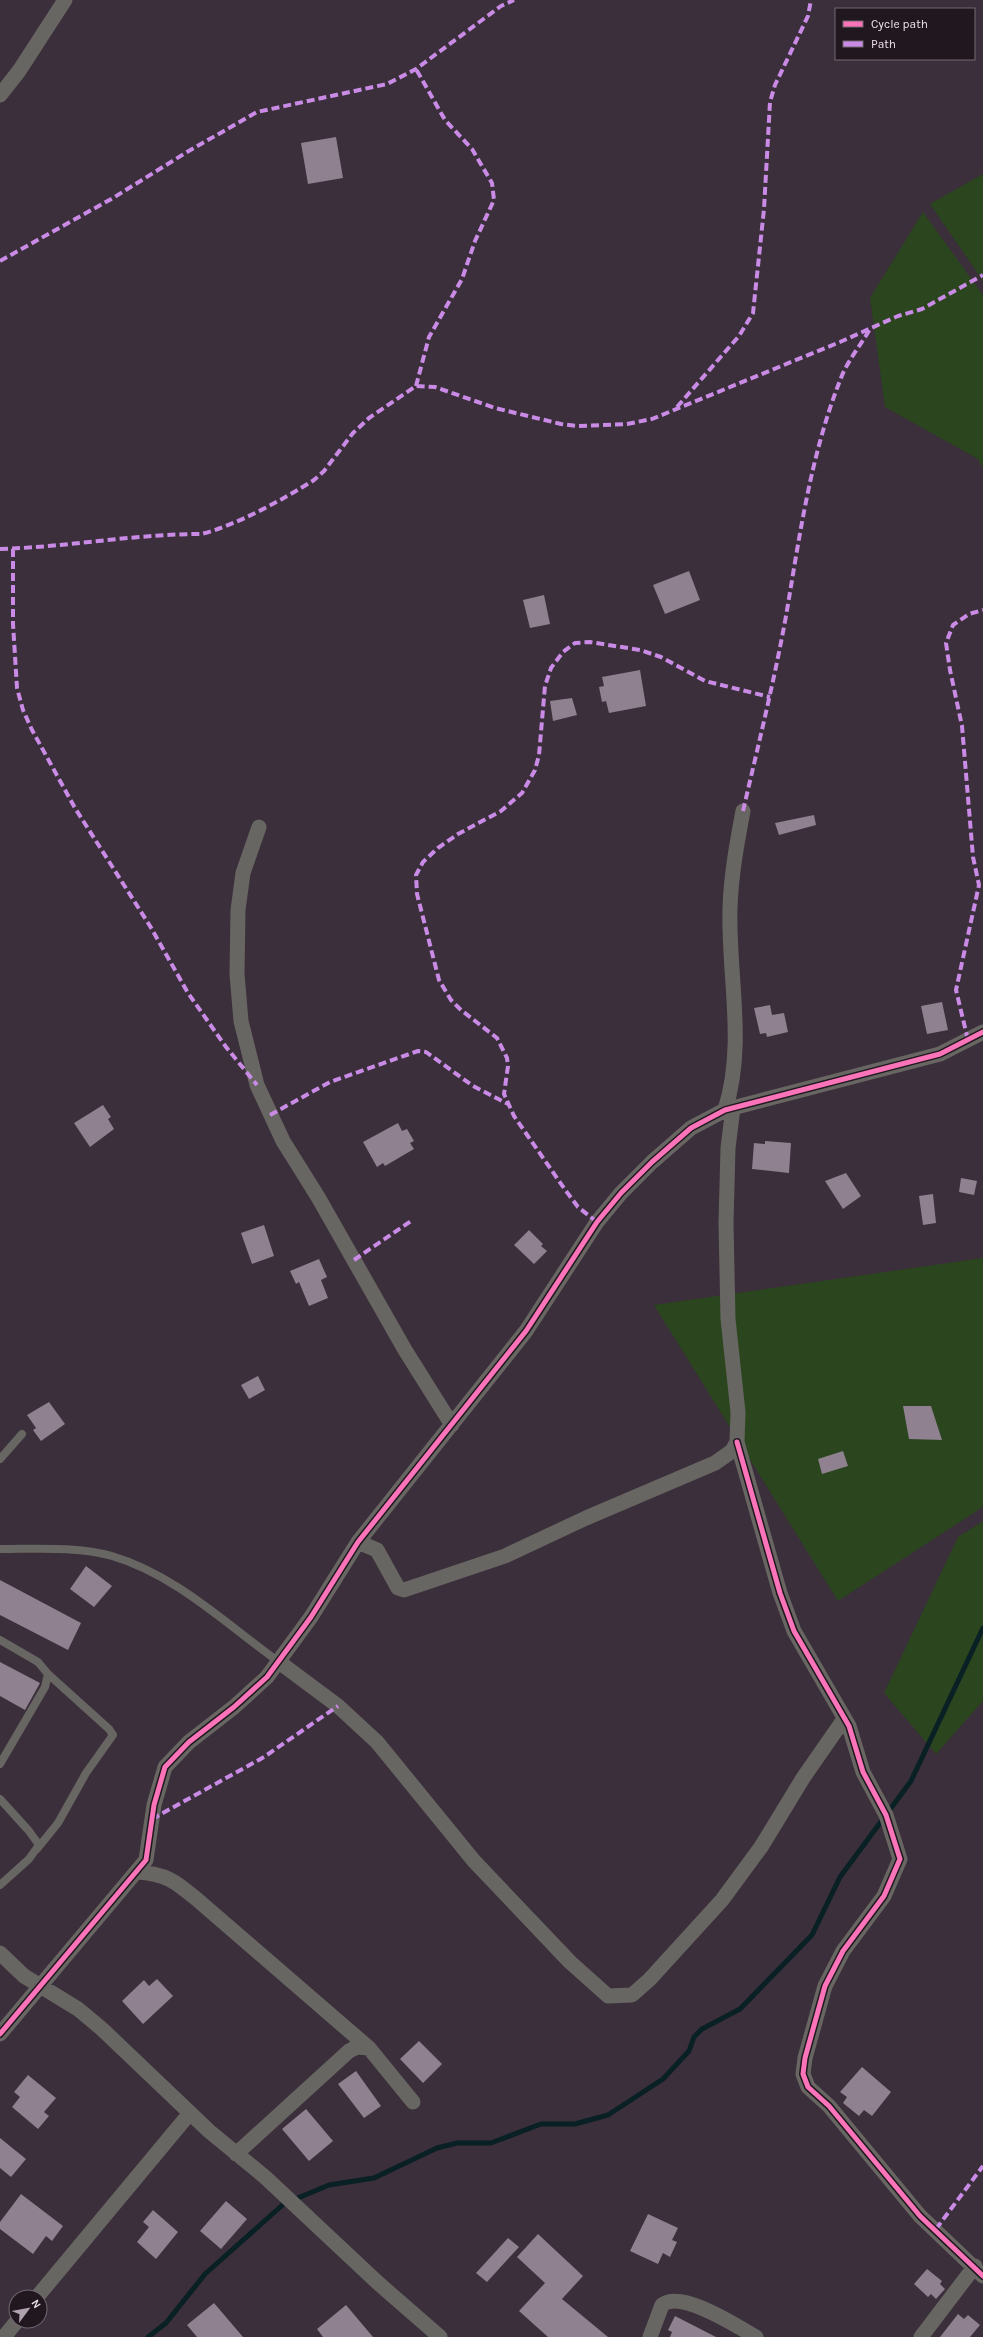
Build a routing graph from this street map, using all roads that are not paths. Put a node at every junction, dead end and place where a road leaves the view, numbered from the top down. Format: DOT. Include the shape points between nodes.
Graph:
graph roads {
  1 [pos="65,0"];
  2 [pos="0,94"];
  3 [pos="743,811"];
  4 [pos="260,828"];
  5 [pos="983,1032"];
  6 [pos="729,1109"];
  7 [pos="452,1425"];
  8 [pos="22,1434"];
  9 [pos="737,1442"];
  10 [pos="0,1459"];
  11 [pos="358,1542"];
  12 [pos="0,1549"];
  13 [pos="0,1640"];
  14 [pos="279,1662"];
  15 [pos="48,1674"];
  16 [pos="844,1719"];
  17 [pos="0,1764"];
  18 [pos="1,1801"];
  19 [pos="37,1849"];
  20 [pos="137,1872"];
  21 [pos="0,1885"];
  22 [pos="0,1953"];
  23 [pos="41,1985"];
  24 [pos="0,2034"];
  25 [pos="369,2048"];
  26 [pos="413,2102"];
  27 [pos="190,2113"];
  28 [pos="236,2154"];
  29 [pos="979,2271"];
  30 [pos="44,2289"];
  31 [pos="10,2329"];
  32 [pos="4,2337"];
  33 [pos="440,2337"];
  34 [pos="650,2337"];
  35 [pos="756,2337"];
  36 [pos="921,2337"];
  1 -- 2 [label="street" via="19,71"];
  3 -- 6 [label="street" via="735,854 730,908 737,1050"];
  4 -- 7 [label="street" via="243,873 238,910 237,974 241,1021 257,1085 283,1141 405,1350"];
  5 -- 6 [label="street" via="940,1054"];
  6 -- 7 [label="street" via="691,1128 621,1193 597,1222 526,1331"];
  6 -- 9 [label="street" via="726,1223 728,1319 738,1412"];
  7 -- 11 [label="street"];
  8 -- 10 [label="lane"];
  9 -- 11 [label="street" via="732,1451 704,1468 505,1556 404,1590 398,1588 377,1550"];
  9 -- 16 [label="street" via="780,1593 794,1631"];
  11 -- 14 [label="street" via="312,1617"];
  12 -- 14 [label="lane" via="88,1552 129,1562 184,1591"];
  13 -- 15 [label="lane" via="38,1662"];
  14 -- 16 [label="street" via="338,1706 377,1742 474,1861 570,1962 608,1996 632,1995 650,1979 722,1900 761,1847 803,1778"];
  14 -- 20 [label="street" via="267,1677 189,1742 165,1767 154,1805 146,1860"];
  15 -- 17 [label="lane" via="45,1687"];
  15 -- 19 [label="lane" via="109,1729 112,1735 86,1773 58,1823"];
  16 -- 29 [label="street" via="863,1772 886,1815 900,1859 884,1896 843,1951 825,1986 805,2058 804,2078 812,2091 829,2106 920,2216"];
  18 -- 19 [label="lane" via="37,1841"];
  19 -- 21 [label="lane"];
  20 -- 23 [label="street"];
  20 -- 25 [label="street" via="157,1873 176,1883"];
  22 -- 23 [label="street" via="16,1970"];
  23 -- 24 [label="street"];
  23 -- 27 [label="street" via="78,2009 102,2029"];
  25 -- 26 [label="street"];
  25 -- 28 [label="street" via="351,2049"];
  27 -- 28 [label="street"];
  27 -- 30 [label="street"];
  28 -- 33 [label="street" via="265,2177"];
  29 -- 36 [label="street"];
  31 -- 32 [label="street"];
  34 -- 35 [label="street" via="662,2305 675,2301 691,2303"];
}
